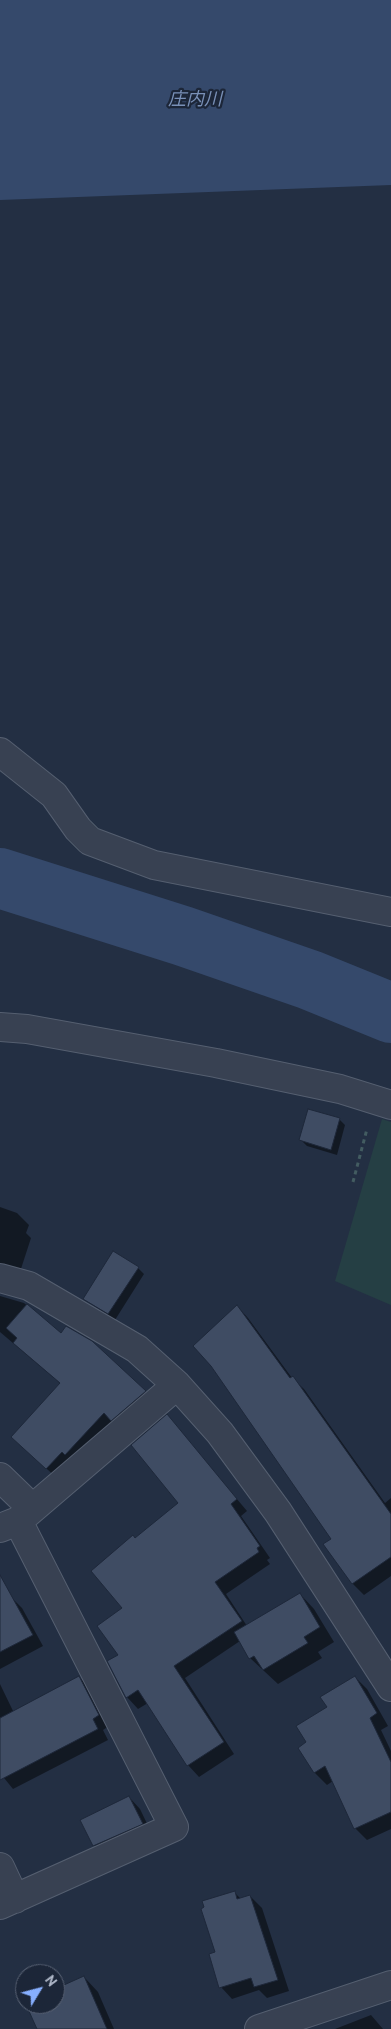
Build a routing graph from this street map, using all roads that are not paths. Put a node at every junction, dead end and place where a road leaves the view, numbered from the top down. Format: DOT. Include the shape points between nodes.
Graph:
graph roads {
  1 [pos="0,752"];
  2 [pos="391,912"];
  3 [pos="0,1027"];
  4 [pos="383,1103"];
  5 [pos="0,1278"];
  6 [pos="177,1384"];
  7 [pos="0,1477"];
  8 [pos="17,1519"];
  9 [pos="391,1686"];
  10 [pos="0,1867"];
  11 [pos="8,1902"];
  12 [pos="391,1985"];
  13 [pos="259,2029"];
  1 -- 2 [label="street" via="54,795 90,841 154,865"];
  3 -- 4 [label="street" via="216,1063 340,1089"];
  5 -- 6 [label="street" via="29,1286 137,1349"];
  6 -- 8 [label="street"];
  6 -- 9 [label="street" via="220,1434 278,1512"];
  7 -- 8 [label="street"];
  8 -- 11 [label="street" via="174,1827"];
  10 -- 11 [label="street"];
  12 -- 13 [label="street"];
}
